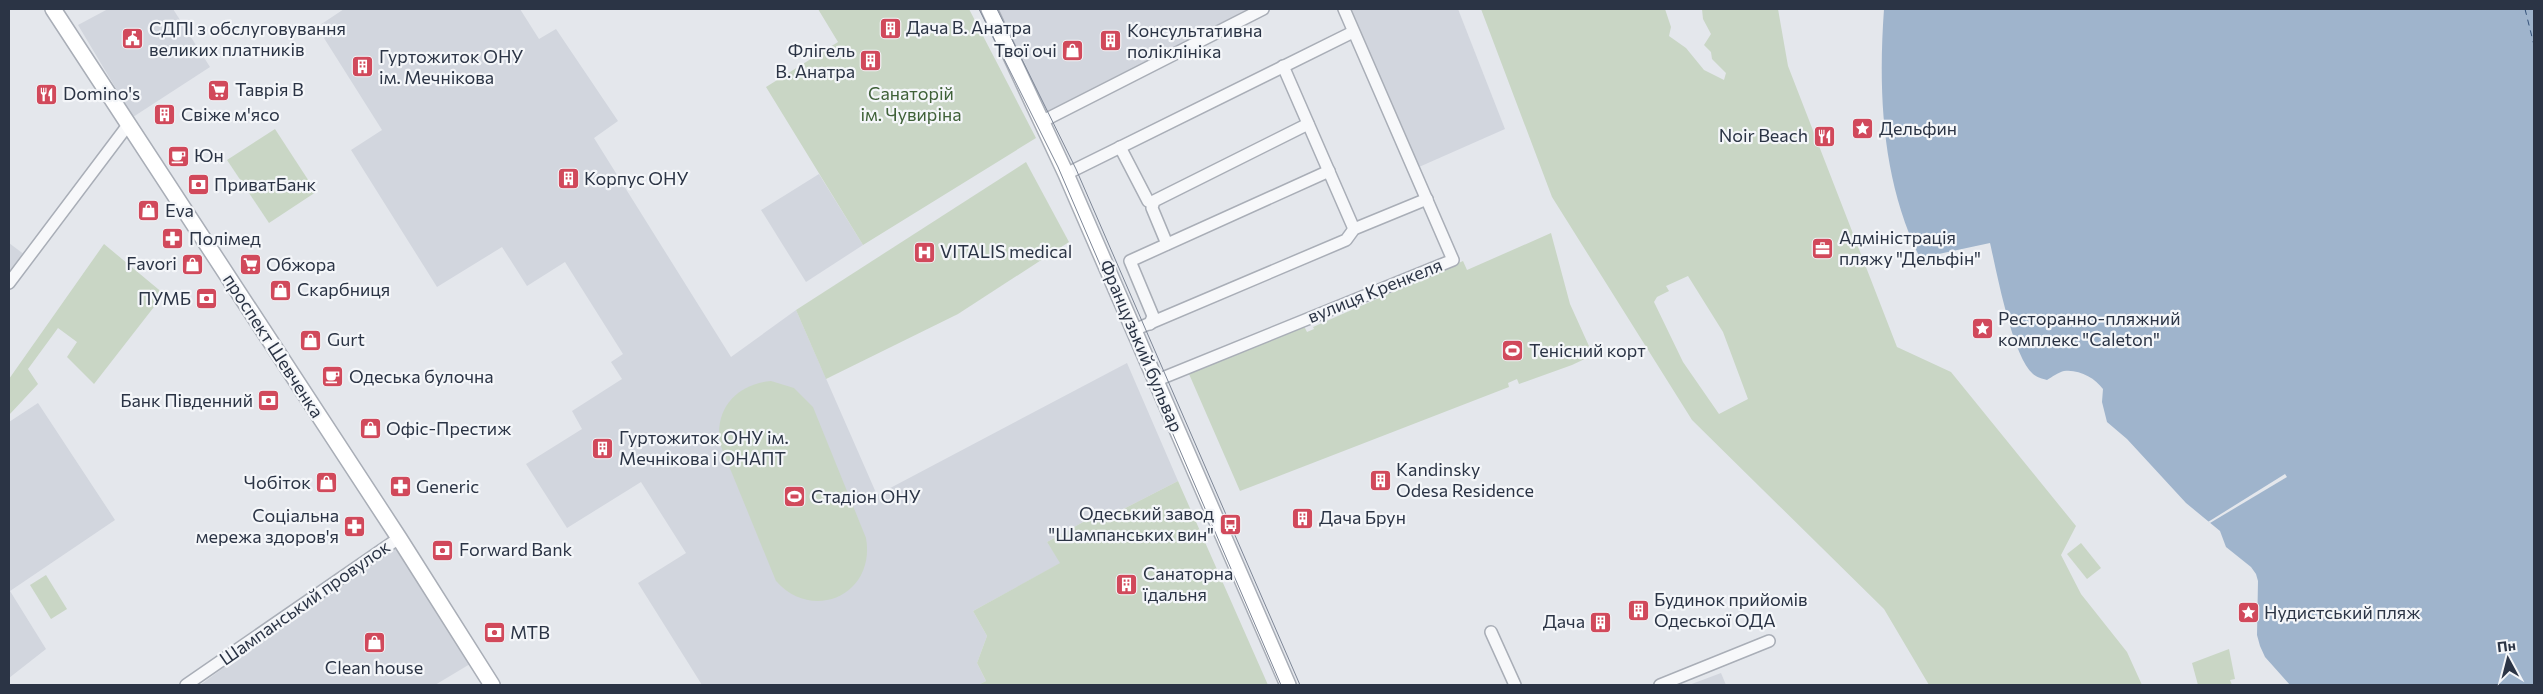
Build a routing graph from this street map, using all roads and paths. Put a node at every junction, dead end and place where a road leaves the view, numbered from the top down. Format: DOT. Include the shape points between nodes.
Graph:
graph roads {
  1 [pos="53,9"];
  2 [pos="989,9"];
  3 [pos="1262,9"];
  4 [pos="1344,9"];
  5 [pos="1353,32"];
  6 [pos="1283,66"];
  7 [pos="1041,122"];
  8 [pos="1308,124"];
  9 [pos="128,125"];
  10 [pos="1120,147"];
  11 [pos="1329,171"];
  12 [pos="1066,174"];
  13 [pos="1427,199"];
  14 [pos="1152,203"];
  15 [pos="1354,229"];
  16 [pos="1167,244"];
  17 [pos="9,283"];
  18 [pos="1150,324"];
  19 [pos="1134,330"];
  20 [pos="1155,381"];
  21 [pos="399,538"];
  22 [pos="1492,632"];
  23 [pos="1769,641"];
  24 [pos="186,685"];
  25 [pos="492,685"];
  26 [pos="1288,685"];
  27 [pos="1515,685"];
  28 [pos="1660,685"];
  1 -- 9 [label="main road, проспект Шевченка"];
  2 -- 7 [label="main road, Французький бульвар"];
  3 -- 7 [label="street"];
  4 -- 5 [label="street, вулиця Кренкеля"];
  5 -- 6 [label="street"];
  5 -- 13 [label="street, вулиця Кренкеля"];
  6 -- 8 [label="street"];
  6 -- 10 [label="street"];
  7 -- 12 [label="main road, Французький бульвар"];
  8 -- 11 [label="street"];
  8 -- 14 [label="street"];
  9 -- 17 [label="street"];
  9 -- 21 [label="main road, проспект Шевченка"];
  10 -- 12 [label="street"];
  10 -- 14 [label="street"];
  11 -- 15 [label="street"];
  11 -- 16 [label="street"];
  12 -- 19 [label="main road, Французький бульвар"];
  13 -- 15 [label="street"];
  13 -- 20 [label="street, вулиця Кренкеля" via="1453,260"];
  14 -- 16 [label="street"];
  15 -- 18 [label="street" via="1346,240"];
  16 -- 18 [label="street" via="1130,261 1154,316"];
  18 -- 19 [label="street"];
  19 -- 20 [label="main road, Французький бульвар"];
  20 -- 26 [label="main road, Французький бульвар"];
  21 -- 24 [label="street, Шампанський провулок"];
  21 -- 25 [label="main road, проспект Шевченка"];
  22 -- 27 [label="street"];
  23 -- 28 [label="street"];
}
